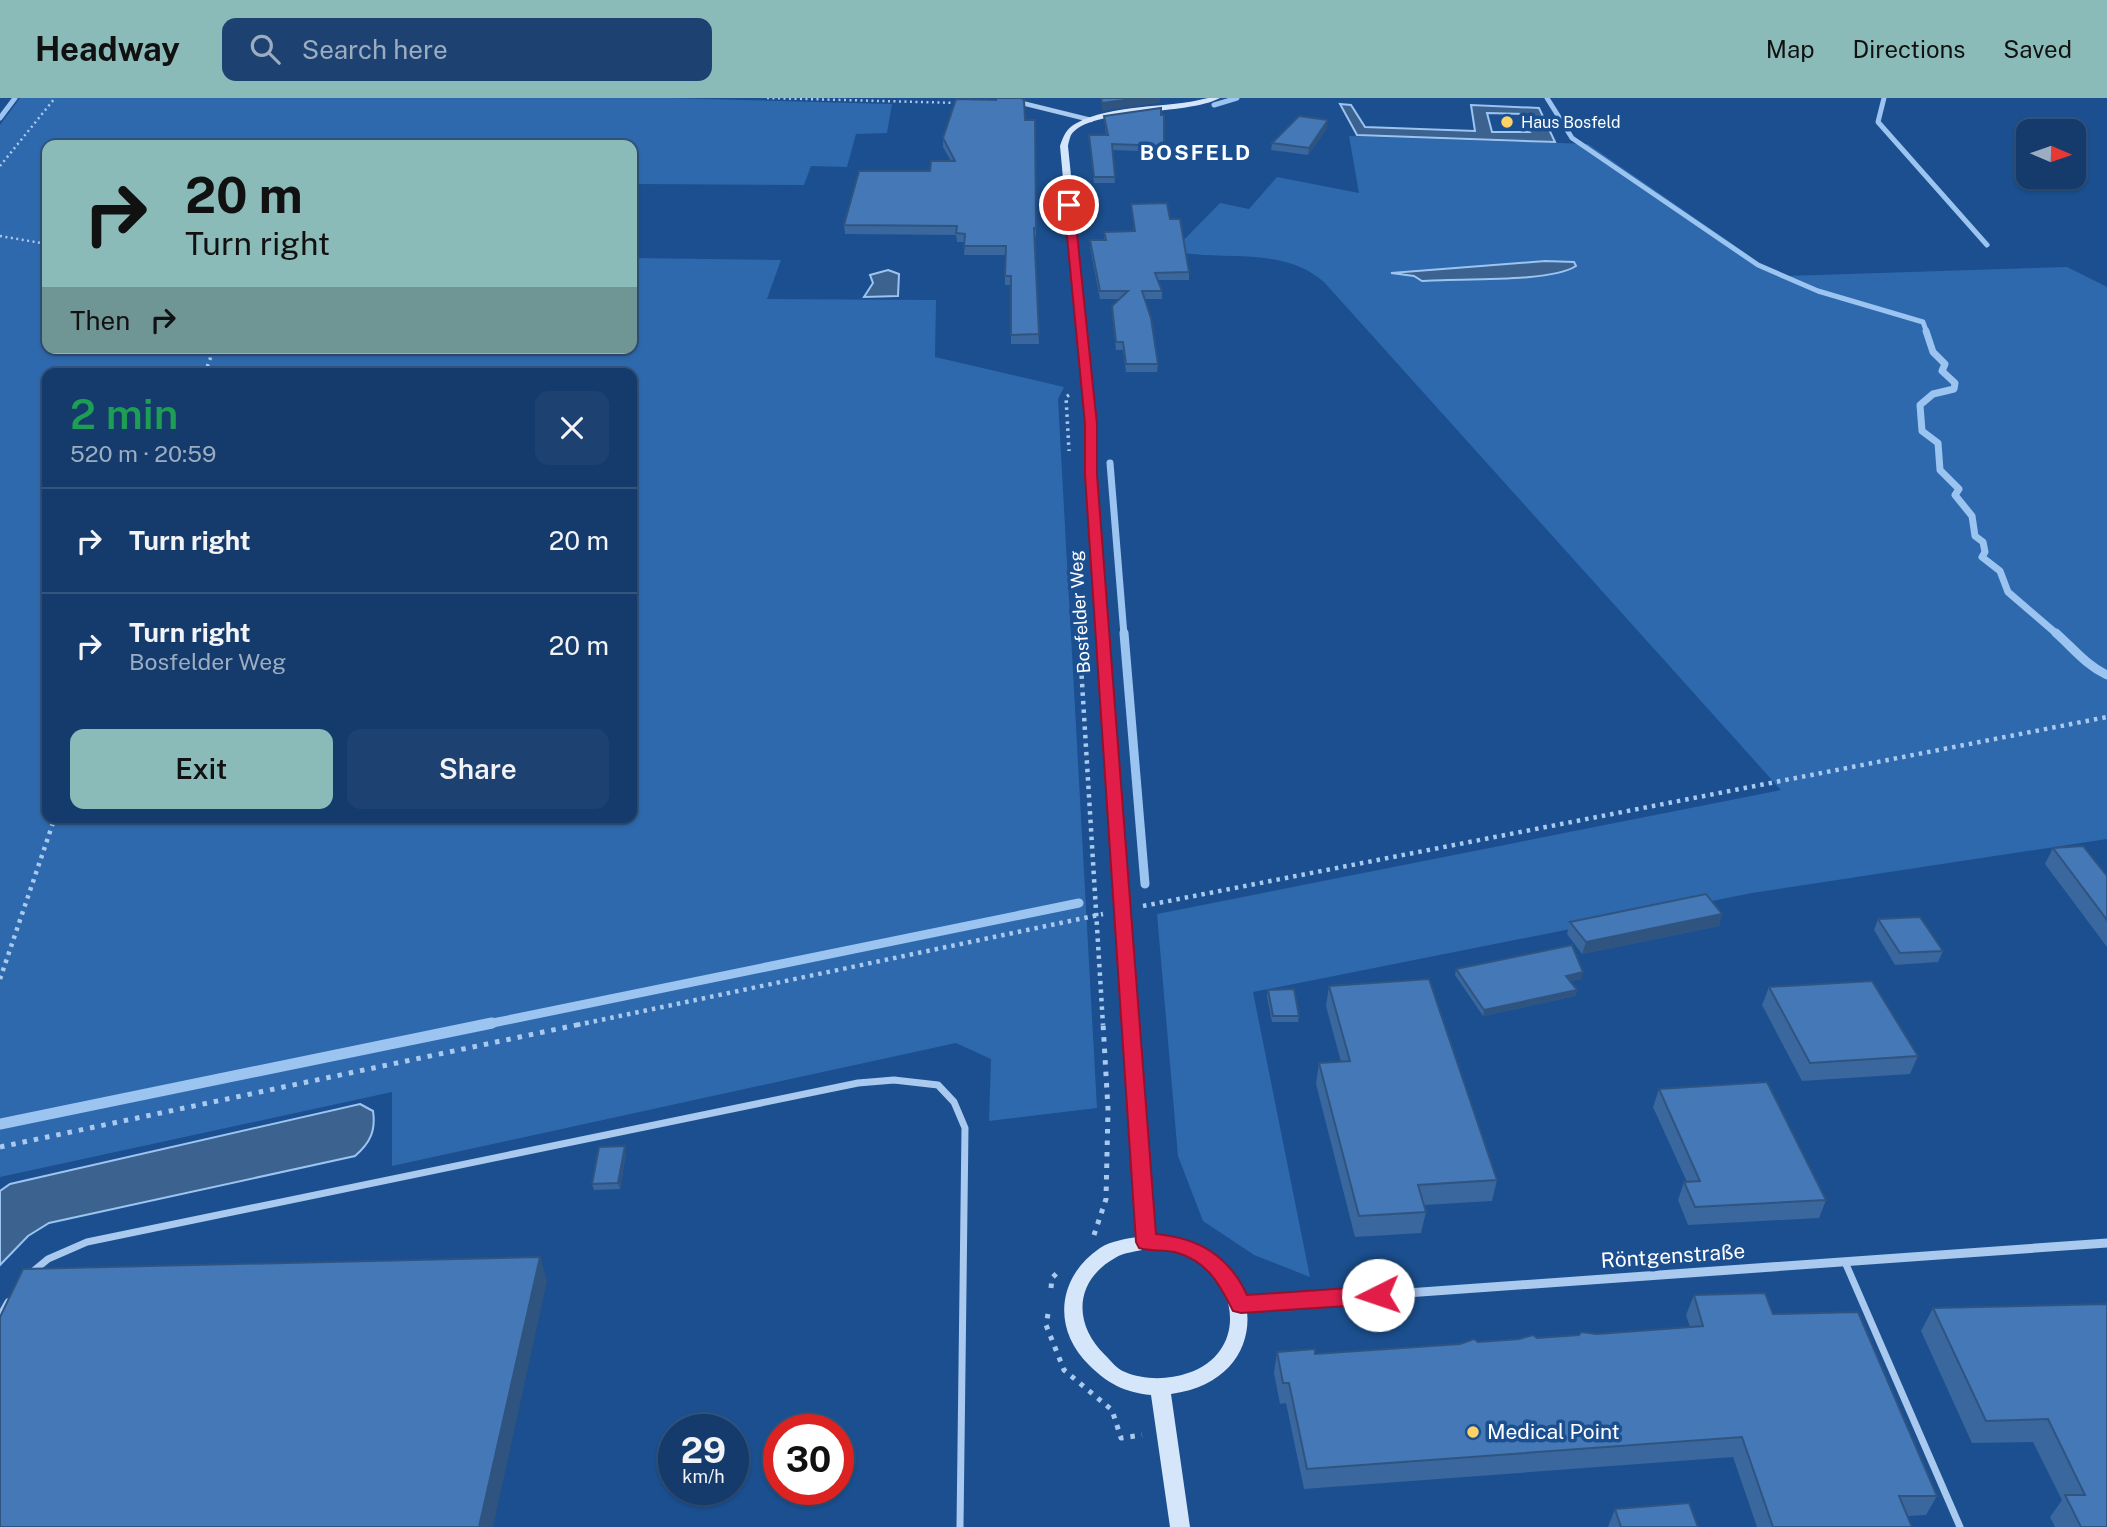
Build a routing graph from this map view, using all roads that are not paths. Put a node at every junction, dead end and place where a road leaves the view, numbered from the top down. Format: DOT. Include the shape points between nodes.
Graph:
graph roads {
  1 [pos="1018,98"];
  2 [pos="1216,98"];
  3 [pos="1091,120"];
  4 [pos="1146,1242"];
  5 [pos="2107,1243"];
  6 [pos="1845,1262"];
  7 [pos="28,1276"];
  8 [pos="12,1294"];
  9 [pos="1241,1304"];
  10 [pos="0,1316"];
  11 [pos="1160,1388"];
  12 [pos="960,1527"];
  13 [pos="1180,1527"];
  14 [pos="1960,1527"];
  1 -- 3 [label="street" via="1022,103"];
  2 -- 3 [label="street, Bosfelder Weg"];
  3 -- 4 [label="street, Bosfelder Weg" via="1067,135 1064,146 1087,383"];
  4 -- 9 [label="street" via="1178,1244 1207,1257 1229,1278"];
  4 -- 11 [label="street" via="1107,1253 1080,1279 1071,1315 1084,1351 1117,1378"];
  5 -- 6 [label="street, Röntgenstraße"];
  6 -- 9 [label="street, Röntgenstraße"];
  6 -- 14 [label="lane"];
  7 -- 12 [label="lane" via="48,1259 87,1242 858,1083 894,1080 938,1085 954,1102 965,1128"];
  8 -- 10 [label="lane"];
  9 -- 11 [label="street" via="1240,1335 1224,1362 1195,1381"];
  11 -- 13 [label="street"];
}
